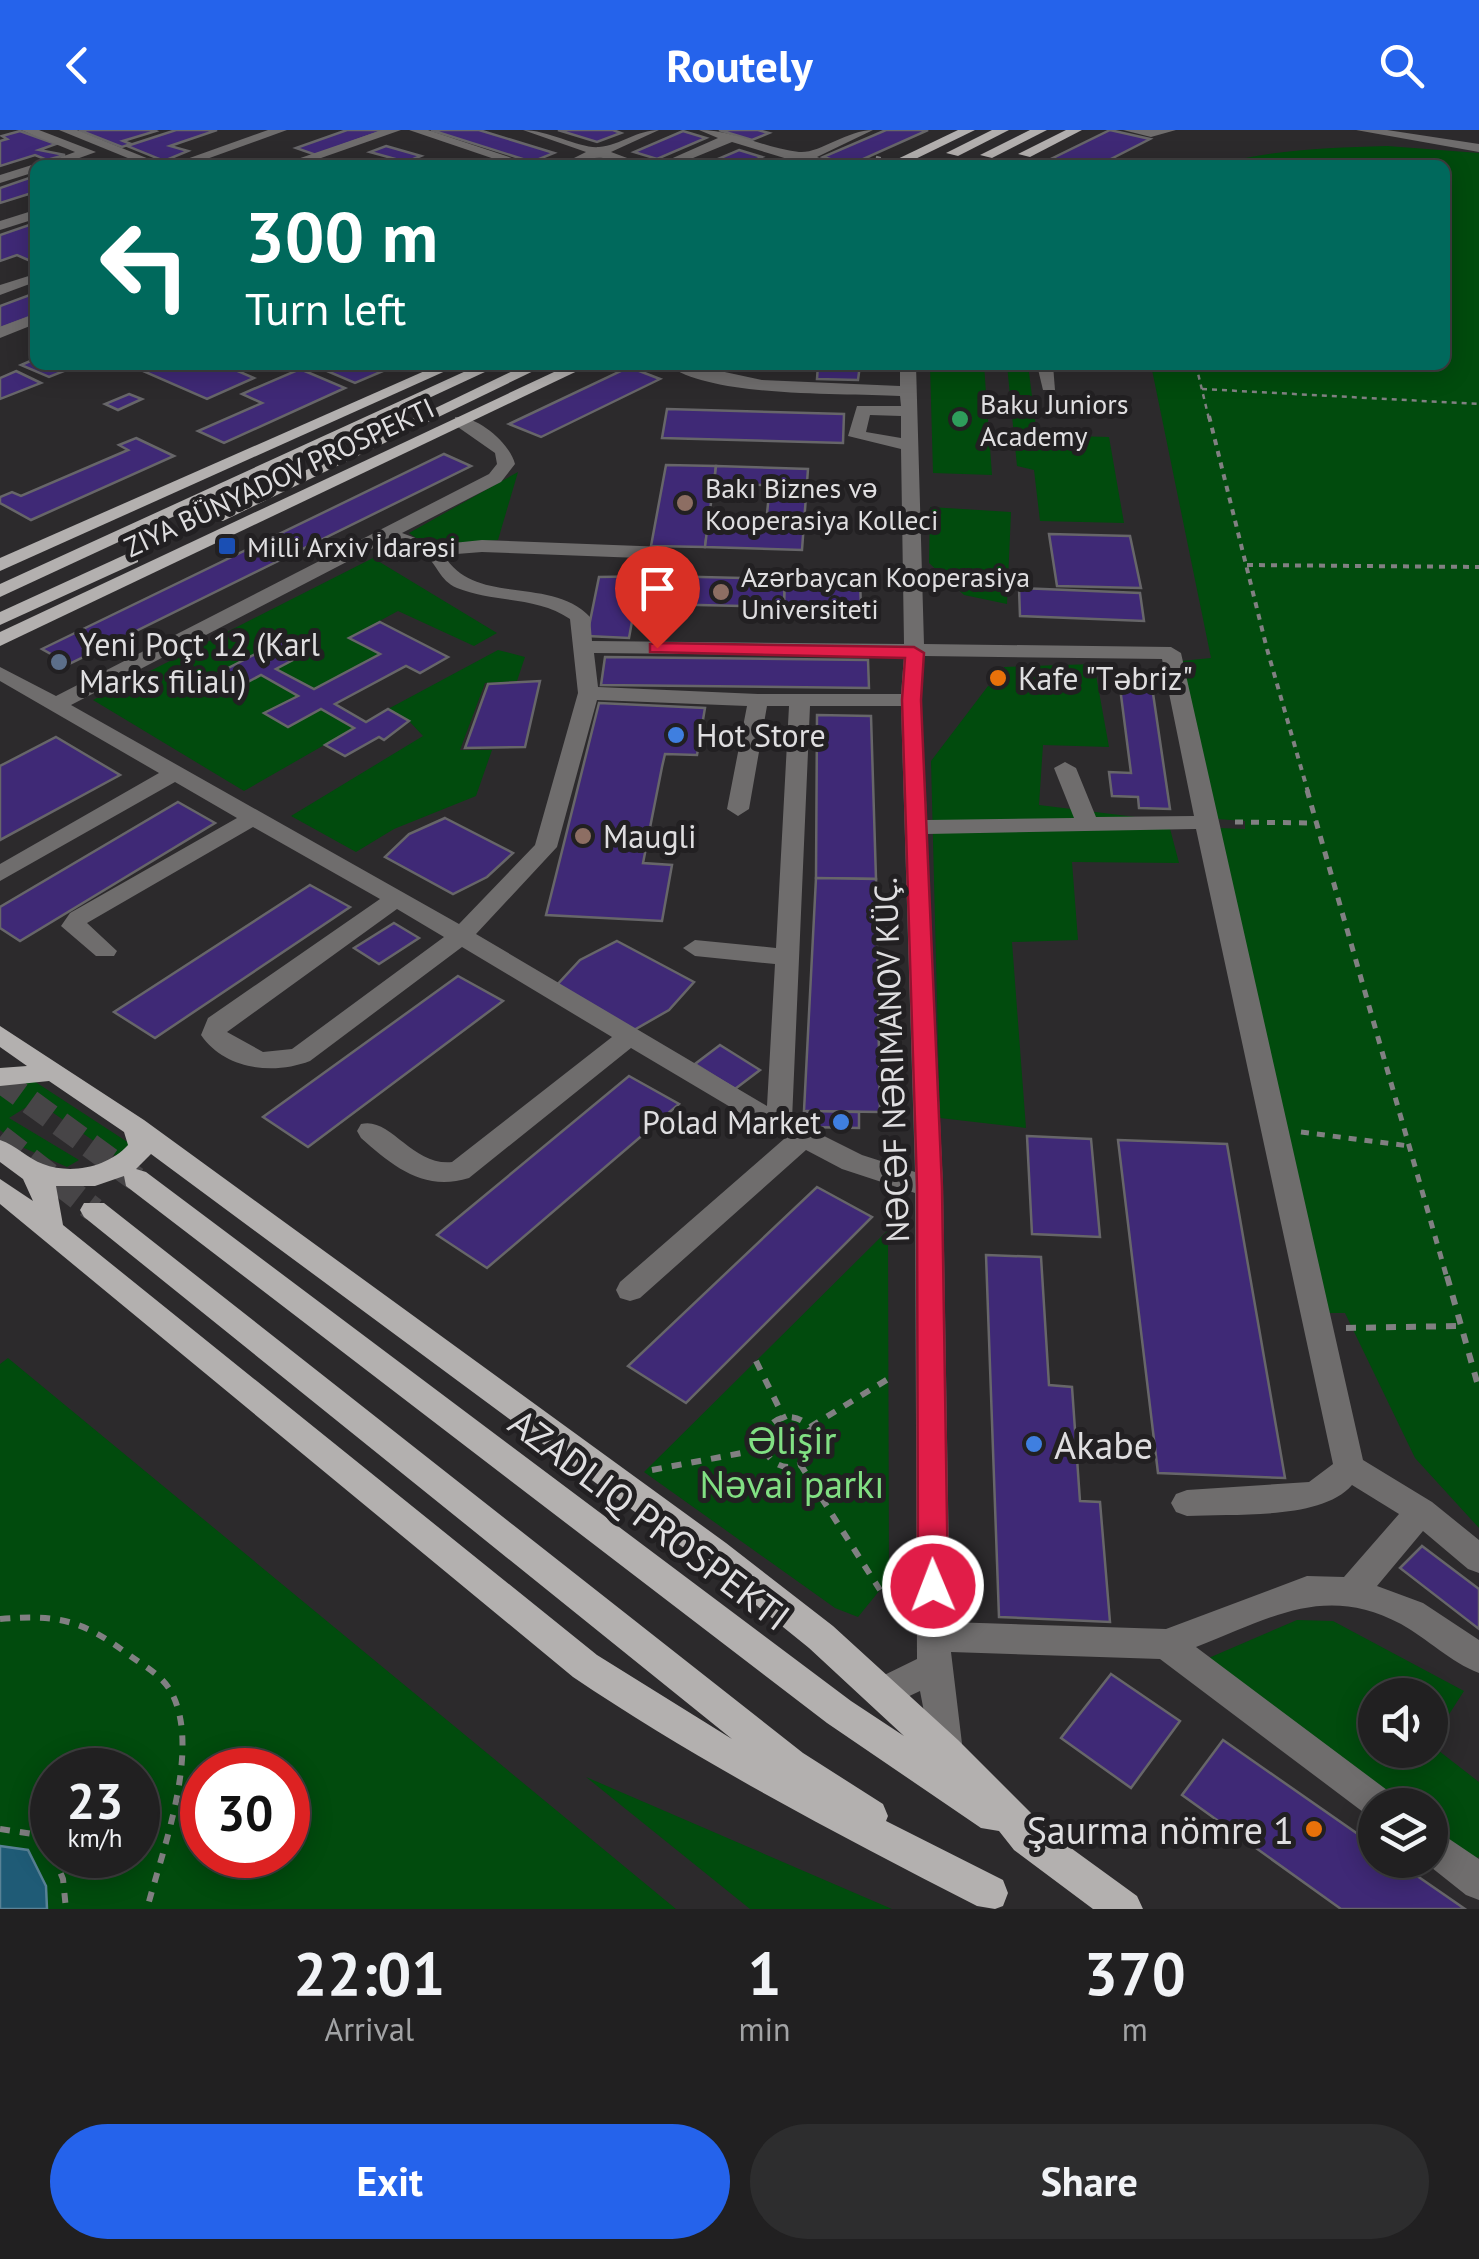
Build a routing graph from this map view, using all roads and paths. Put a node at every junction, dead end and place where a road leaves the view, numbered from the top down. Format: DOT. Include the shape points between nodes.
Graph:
graph roads {
  1 [pos="26,130"];
  2 [pos="65,130"];
  3 [pos="281,130"];
  4 [pos="395,130"];
  5 [pos="415,130"];
  6 [pos="529,130"];
  7 [pos="653,130"];
  8 [pos="705,130"];
  9 [pos="868,130"];
  10 [pos="969,130"];
  11 [pos="1003,130"];
  12 [pos="1040,130"];
  13 [pos="1076,130"];
  14 [pos="1129,130"];
  15 [pos="1170,130"];
  16 [pos="1362,130"];
  17 [pos="729,138"];
  18 [pos="104,147"];
  19 [pos="1479,148"];
  20 [pos="88,152"];
  21 [pos="599,152"];
  22 [pos="206,155"];
  23 [pos="316,156"];
  24 [pos="803,158"];
  25 [pos="62,160"];
  26 [pos="142,160"];
  27 [pos="192,160"];
  28 [pos="219,160"];
  29 [pos="303,160"];
  30 [pos="327,160"];
  31 [pos="510,160"];
  32 [pos="579,160"];
  33 [pos="624,160"];
  34 [pos="676,160"];
  35 [pos="798,160"];
  36 [pos="811,160"];
  37 [pos="903,160"];
  38 [pos="938,160"];
  39 [pos="976,160"];
  40 [pos="1013,160"];
  41 [pos="30,170"];
  42 [pos="0,179"];
  43 [pos="30,216"];
  44 [pos="0,226"];
  45 [pos="30,279"];
  46 [pos="0,290"];
  47 [pos="30,322"];
  48 [pos="0,332"];
  49 [pos="440,370"];
  50 [pos="481,370"];
  51 [pos="527,370"];
  52 [pos="571,370"];
  53 [pos="706,370"];
  54 [pos="762,370"];
  55 [pos="1046,370"];
  56 [pos="1197,370"];
  57 [pos="748,383"];
  58 [pos="1050,387"];
  59 [pos="909,389"];
  60 [pos="1202,389"];
  61 [pos="1479,404"];
  62 [pos="461,421"];
  63 [pos="910,444"];
  64 [pos="389,535"];
  65 [pos="432,551"];
  66 [pos="666,553"];
  67 [pos="0,564"];
  68 [pos="1246,564"];
  69 [pos="1479,566"];
  70 [pos="0,591"];
  71 [pos="0,619"];
  72 [pos="0,641"];
  73 [pos="583,647"];
  74 [pos="914,653"];
  75 [pos="0,673"];
  76 [pos="588,694"];
  77 [pos="758,700"];
  78 [pos="800,700"];
  79 [pos="912,700"];
  80 [pos="57,704"];
  81 [pos="1065,768"];
  82 [pos="174,773"];
  83 [pos="738,809"];
  84 [pos="253,818"];
  85 [pos="1206,822"];
  86 [pos="1317,823"];
  87 [pos="1089,826"];
  88 [pos="916,827"];
  89 [pos="0,874"];
  90 [pos="393,900"];
  91 [pos="461,936"];
  92 [pos="695,948"];
  93 [pos="105,951"];
  94 [pos="788,957"];
  95 [pos="0,1035"];
  96 [pos="629,1037"];
  97 [pos="53,1072"];
  98 [pos="0,1077"];
  99 [pos="135,1127"];
  100 [pos="1274,1128"];
  101 [pos="791,1131"];
  102 [pos="370,1132"];
  103 [pos="1410,1146"];
  104 [pos="0,1150"];
  105 [pos="38,1173"];
  106 [pos="136,1179"];
  107 [pos="930,1187"];
  108 [pos="0,1189"];
  109 [pos="94,1210"];
  110 [pos="48,1228"];
  111 [pos="630,1290"];
  112 [pos="1461,1326"];
  113 [pos="1318,1328"];
  114 [pos="756,1361"];
  115 [pos="888,1379"];
  116 [pos="1479,1388"];
  117 [pos="785,1420"];
  118 [pos="810,1428"];
  119 [pos="763,1449"];
  120 [pos="800,1464"];
  121 [pos="1348,1467"];
  122 [pos="644,1472"];
  123 [pos="1187,1503"];
  124 [pos="1422,1511"];
  125 [pos="1479,1558"];
  126 [pos="880,1590"];
  127 [pos="1352,1592"];
  128 [pos="0,1619"];
  129 [pos="1166,1644"];
  130 [pos="934,1651"];
  131 [pos="1479,1658"];
  132 [pos="882,1693"];
  133 [pos="946,1752"];
  134 [pos="1358,1790"];
  135 [pos="0,1829"];
  136 [pos="30,1833"];
  137 [pos="1040,1847"];
  138 [pos="1448,1858"];
  139 [pos="64,1878"];
  140 [pos="1479,1882"];
  141 [pos="1001,1901"];
  142 [pos="66,1909"];
  143 [pos="148,1909"];
  144 [pos="1124,1909"];
  1 -- 20 [label="street"];
  2 -- 18 [label="street"];
  3 -- 22 [label="street"];
  4 -- 23 [label="street"];
  5 -- 31 [label="street"];
  6 -- 21 [label="street"];
  7 -- 21 [label="street"];
  8 -- 17 [label="street"];
  9 -- 24 [label="street"];
  10 -- 37 [label="main road"];
  11 -- 38 [label="main road"];
  12 -- 39 [label="main road"];
  13 -- 40 [label="main road"];
  14 -- 15 [label="street"];
  16 -- 19 [label="street"];
  17 -- 24 [label="street"];
  17 -- 34 [label="street"];
  18 -- 20 [label="street"];
  18 -- 26 [label="street"];
  20 -- 25 [label="street"];
  21 -- 32 [label="street"];
  21 -- 33 [label="street"];
  22 -- 27 [label="street"];
  22 -- 28 [label="street"];
  23 -- 29 [label="street"];
  23 -- 30 [label="street"];
  24 -- 35 [label="street"];
  24 -- 36 [label="street"];
  41 -- 42 [label="street"];
  43 -- 44 [label="street"];
  45 -- 46 [label="street"];
  47 -- 48 [label="street"];
  49 -- 67 [label="main road, ZIYA BÜNYADOV PROSPEKTI"];
  50 -- 70 [label="main road, ZIYA BÜNYADOV PROSPEKTI"];
  51 -- 71 [label="main road, ZIYA BÜNYADOV PROSPEKTI"];
  52 -- 62 [label="main road, ZIYA BÜNYADOV PROSPEKTI"];
  53 -- 57 [label="street"];
  54 -- 57 [label="street"];
  55 -- 58 [label="street"];
  56 -- 60 [label="path"];
  57 -- 59 [label="street"];
  59 -- 63 [label="street, NƏCƏF NƏRIMANOV KÜÇ."];
  59 -- 63 [label="street" via="862,410 857,436"];
  60 -- 61 [label="path"];
  60 -- 68 [label="path"];
  62 -- 64 [label="street" via="502,451 506,464 495,478"];
  62 -- 72 [label="main road, ZIYA BÜNYADOV PROSPEKTI"];
  63 -- 74 [label="street, NƏCƏF NƏRIMANOV KÜÇ."];
  64 -- 65 [label="street"];
  64 -- 80 [label="street"];
  65 -- 66 [label="street" via="482,546"];
  65 -- 73 [label="street" via="444,573 471,585 576,612"];
  68 -- 69 [label="path"];
  68 -- 86 [label="path"];
  73 -- 74 [label="street"];
  73 -- 76 [label="street"];
  74 -- 79 [label="street, NƏCƏF NƏRIMANOV KÜÇ."];
  74 -- 85 [label="street" via="1171,654"];
  75 -- 80 [label="street"];
  76 -- 77 [label="street"];
  76 -- 91 [label="street" via="546,847"];
  77 -- 78 [label="street"];
  77 -- 83 [label="street"];
  78 -- 79 [label="street"];
  78 -- 94 [label="street"];
  79 -- 88 [label="street, NƏCƏF NƏRIMANOV KÜÇ."];
  80 -- 82 [label="street"];
  81 -- 87 [label="street"];
  82 -- 84 [label="street"];
  82 -- 89 [label="street"];
  84 -- 90 [label="street"];
  84 -- 93 [label="street" via="78,918 74,926"];
  85 -- 86 [label="path"];
  85 -- 87 [label="street"];
  85 -- 100 [label="street"];
  86 -- 103 [label="path"];
  87 -- 88 [label="street"];
  88 -- 107 [label="street, NƏCƏF NƏRIMANOV KÜÇ."];
  90 -- 91 [label="street"];
  90 -- 91 [label="street" via="218,1024 214,1035 260,1063 291,1060"];
  91 -- 96 [label="street"];
  92 -- 94 [label="street"];
  94 -- 101 [label="street"];
  95 -- 97 [label="main road"];
  96 -- 101 [label="street"];
  96 -- 102 [label="street" via="459,1170 418,1170"];
  97 -- 98 [label="main road"];
  97 -- 99 [label="main road"];
  99 -- 105 [label="main road" via="142,1147 120,1166 87,1177"];
  99 -- 132 [label="main road" via="715,1553"];
  100 -- 103 [label="path"];
  100 -- 113 [label="street"];
  101 -- 107 [label="street" via="852,1162"];
  101 -- 111 [label="street"];
  103 -- 112 [label="path"];
  104 -- 105 [label="main road"];
  105 -- 110 [label="main road" via="48,1198"];
  106 -- 137 [label="main road" via="839,1712"];
  107 -- 130 [label="street, NƏCƏF NƏRIMANOV KÜÇ."];
  108 -- 110 [label="main road"];
  109 -- 141 [label="main road" via="791,1765"];
  110 -- 141 [label="main road" via="585,1666 656,1716"];
  112 -- 113 [label="path"];
  112 -- 116 [label="path"];
  113 -- 121 [label="street"];
  114 -- 117 [label="path"];
  115 -- 118 [label="path"];
  117 -- 118 [label="path"];
  117 -- 119 [label="path" via="764,1434"];
  118 -- 120 [label="path" via="816,1448"];
  119 -- 120 [label="path" via="774,1462"];
  119 -- 122 [label="path"];
  120 -- 126 [label="path"];
  121 -- 123 [label="street" via="1314,1494"];
  121 -- 124 [label="street"];
  124 -- 125 [label="street"];
  124 -- 127 [label="street"];
  127 -- 129 [label="street" via="1308,1590"];
  127 -- 131 [label="street" via="1411,1613"];
  128 -- 143 [label="path" via="46,1614 88,1623 170,1688 181,1723 180,1774"];
  129 -- 130 [label="street" via="993,1642"];
  129 -- 134 [label="street"];
  130 -- 132 [label="street"];
  130 -- 133 [label="street, NƏCƏF NƏRIMANOV KÜÇ."];
  132 -- 133 [label="main road"];
  133 -- 137 [label="main road"];
  135 -- 136 [label="path"];
  137 -- 144 [label="main road"];
  138 -- 140 [label="street"];
  139 -- 142 [label="path"];
}
